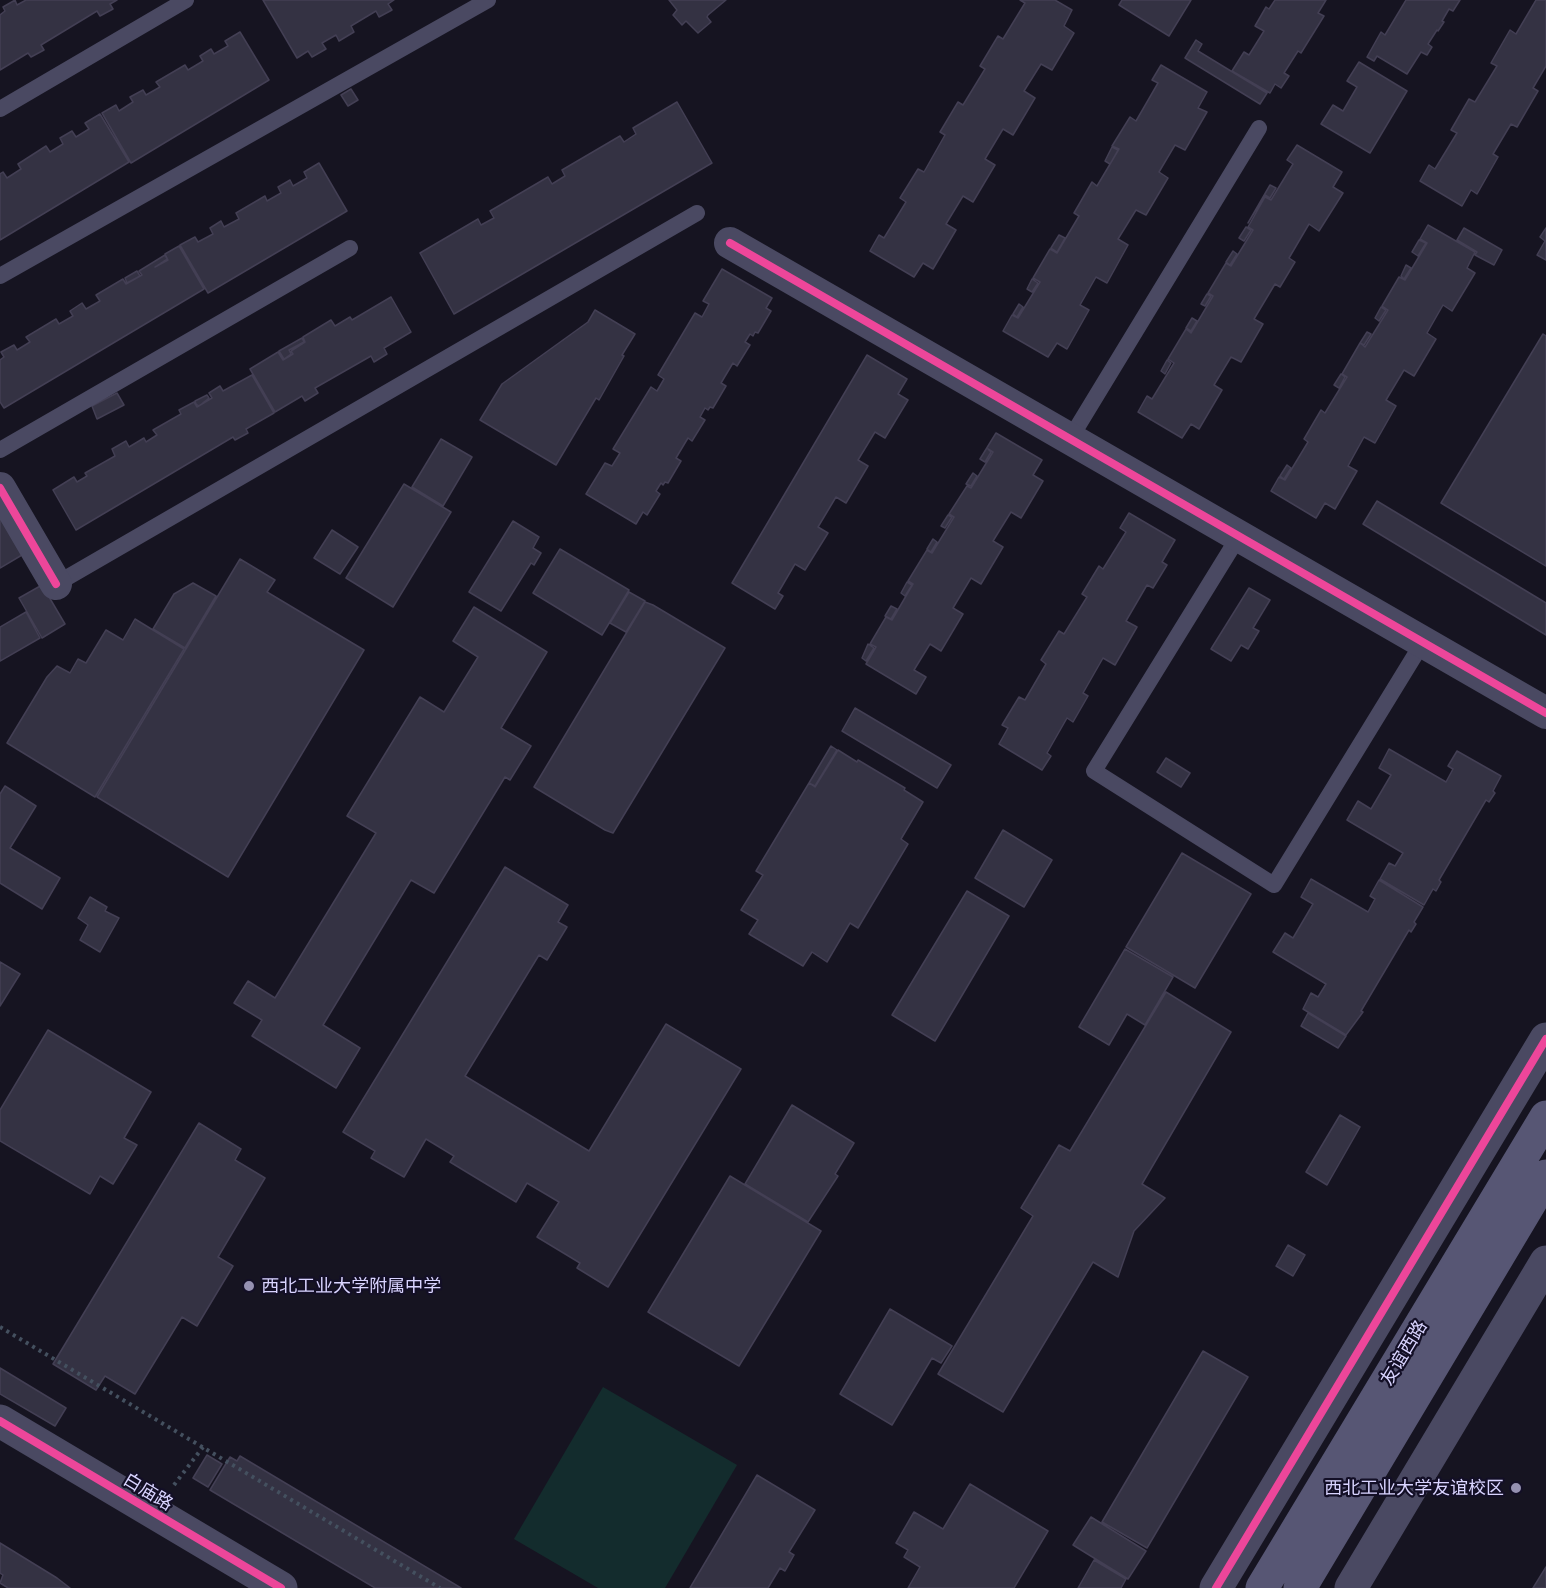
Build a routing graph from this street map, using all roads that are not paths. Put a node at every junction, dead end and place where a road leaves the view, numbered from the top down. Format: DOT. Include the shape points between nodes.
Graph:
graph roads {
  1 [pos="186,0"];
  2 [pos="488,0"];
  3 [pos="0,108"];
  4 [pos="1259,128"];
  5 [pos="697,213"];
  6 [pos="730,243"];
  7 [pos="350,248"];
  8 [pos="0,276"];
  9 [pos="1071,439"];
  10 [pos="0,450"];
  11 [pos="0,488"];
  12 [pos="1239,536"];
  13 [pos="57,584"];
  14 [pos="1423,642"];
  15 [pos="1546,714"];
  16 [pos="1546,1039"];
  17 [pos="1546,1117"];
  18 [pos="1546,1176"];
  19 [pos="1546,1262"];
  20 [pos="0,1421"];
  21 [pos="280,1588"];
  22 [pos="1216,1588"];
  23 [pos="1262,1588"];
  24 [pos="1299,1588"];
  25 [pos="1351,1588"];
  1 -- 3 [label="lane"];
  2 -- 8 [label="lane"];
  4 -- 9 [label="lane"];
  5 -- 13 [label="lane"];
  6 -- 9 [label="street"];
  7 -- 10 [label="lane"];
  9 -- 12 [label="street"];
  11 -- 13 [label="street"];
  12 -- 14 [label="street"];
  12 -- 14 [label="lane" via="1094,771 1274,885"];
  14 -- 15 [label="street"];
  16 -- 22 [label="street"];
  17 -- 23 [label="main road, 友谊西路"];
  18 -- 24 [label="main road, 友谊西路"];
  19 -- 25 [label="street"];
  20 -- 21 [label="street, 白庙路"];
}
